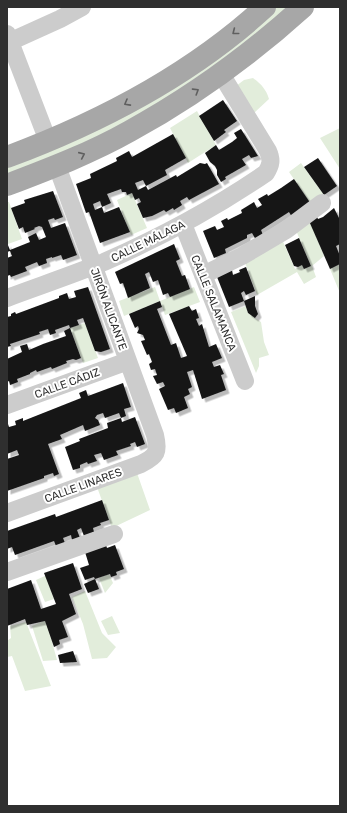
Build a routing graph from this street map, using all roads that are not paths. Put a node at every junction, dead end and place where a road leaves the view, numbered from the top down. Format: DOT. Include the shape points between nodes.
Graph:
graph roads {
  1 [pos="82,7"];
  2 [pos="265,7"];
  3 [pos="303,7"];
  4 [pos="8,40"];
  5 [pos="221,74"];
  6 [pos="48,141"];
  7 [pos="7,157"];
  8 [pos="56,166"];
  9 [pos="7,185"];
  10 [pos="322,203"];
  11 [pos="183,224"];
  12 [pos="93,266"];
  13 [pos="203,275"];
  14 [pos="7,298"];
  15 [pos="128,361"];
  16 [pos="245,381"];
  17 [pos="7,405"];
  18 [pos="156,453"];
  19 [pos="7,513"];
  20 [pos="114,534"];
  21 [pos="7,572"];
  1 -- 4 [label="street"];
  2 -- 6 [label="main road, one-way" via="229,37 178,73 111,112"];
  3 -- 5 [label="main road"];
  4 -- 6 [label="street"];
  8 -- 5 [label="main road, one-way" via="129,132"];
  5 -- 11 [label="street, CALLE MÁLAGA" via="268,152 271,159 270,167 266,173 243,189"];
  6 -- 7 [label="main road"];
  8 -- 9 [label="main road"];
  8 -- 12 [label="street, JIRÓN ALICANTE"];
  10 -- 13 [label="street" via="286,230"];
  11 -- 12 [label="street, CALLE MÁLAGA"];
  11 -- 13 [label="street, CALLE SALAMANCA"];
  12 -- 14 [label="street, CALLE MÁLAGA"];
  12 -- 15 [label="street, JIRÓN ALICANTE"];
  13 -- 16 [label="street, CALLE SALAMANCA"];
  15 -- 17 [label="street, CALLE CÁDIZ"];
  15 -- 18 [label="street, JIRÓN ALICANTE" via="155,435 158,445"];
  18 -- 19 [label="street, CALLE LINARES" via="141,464"];
  20 -- 21 [label="street"];
}
